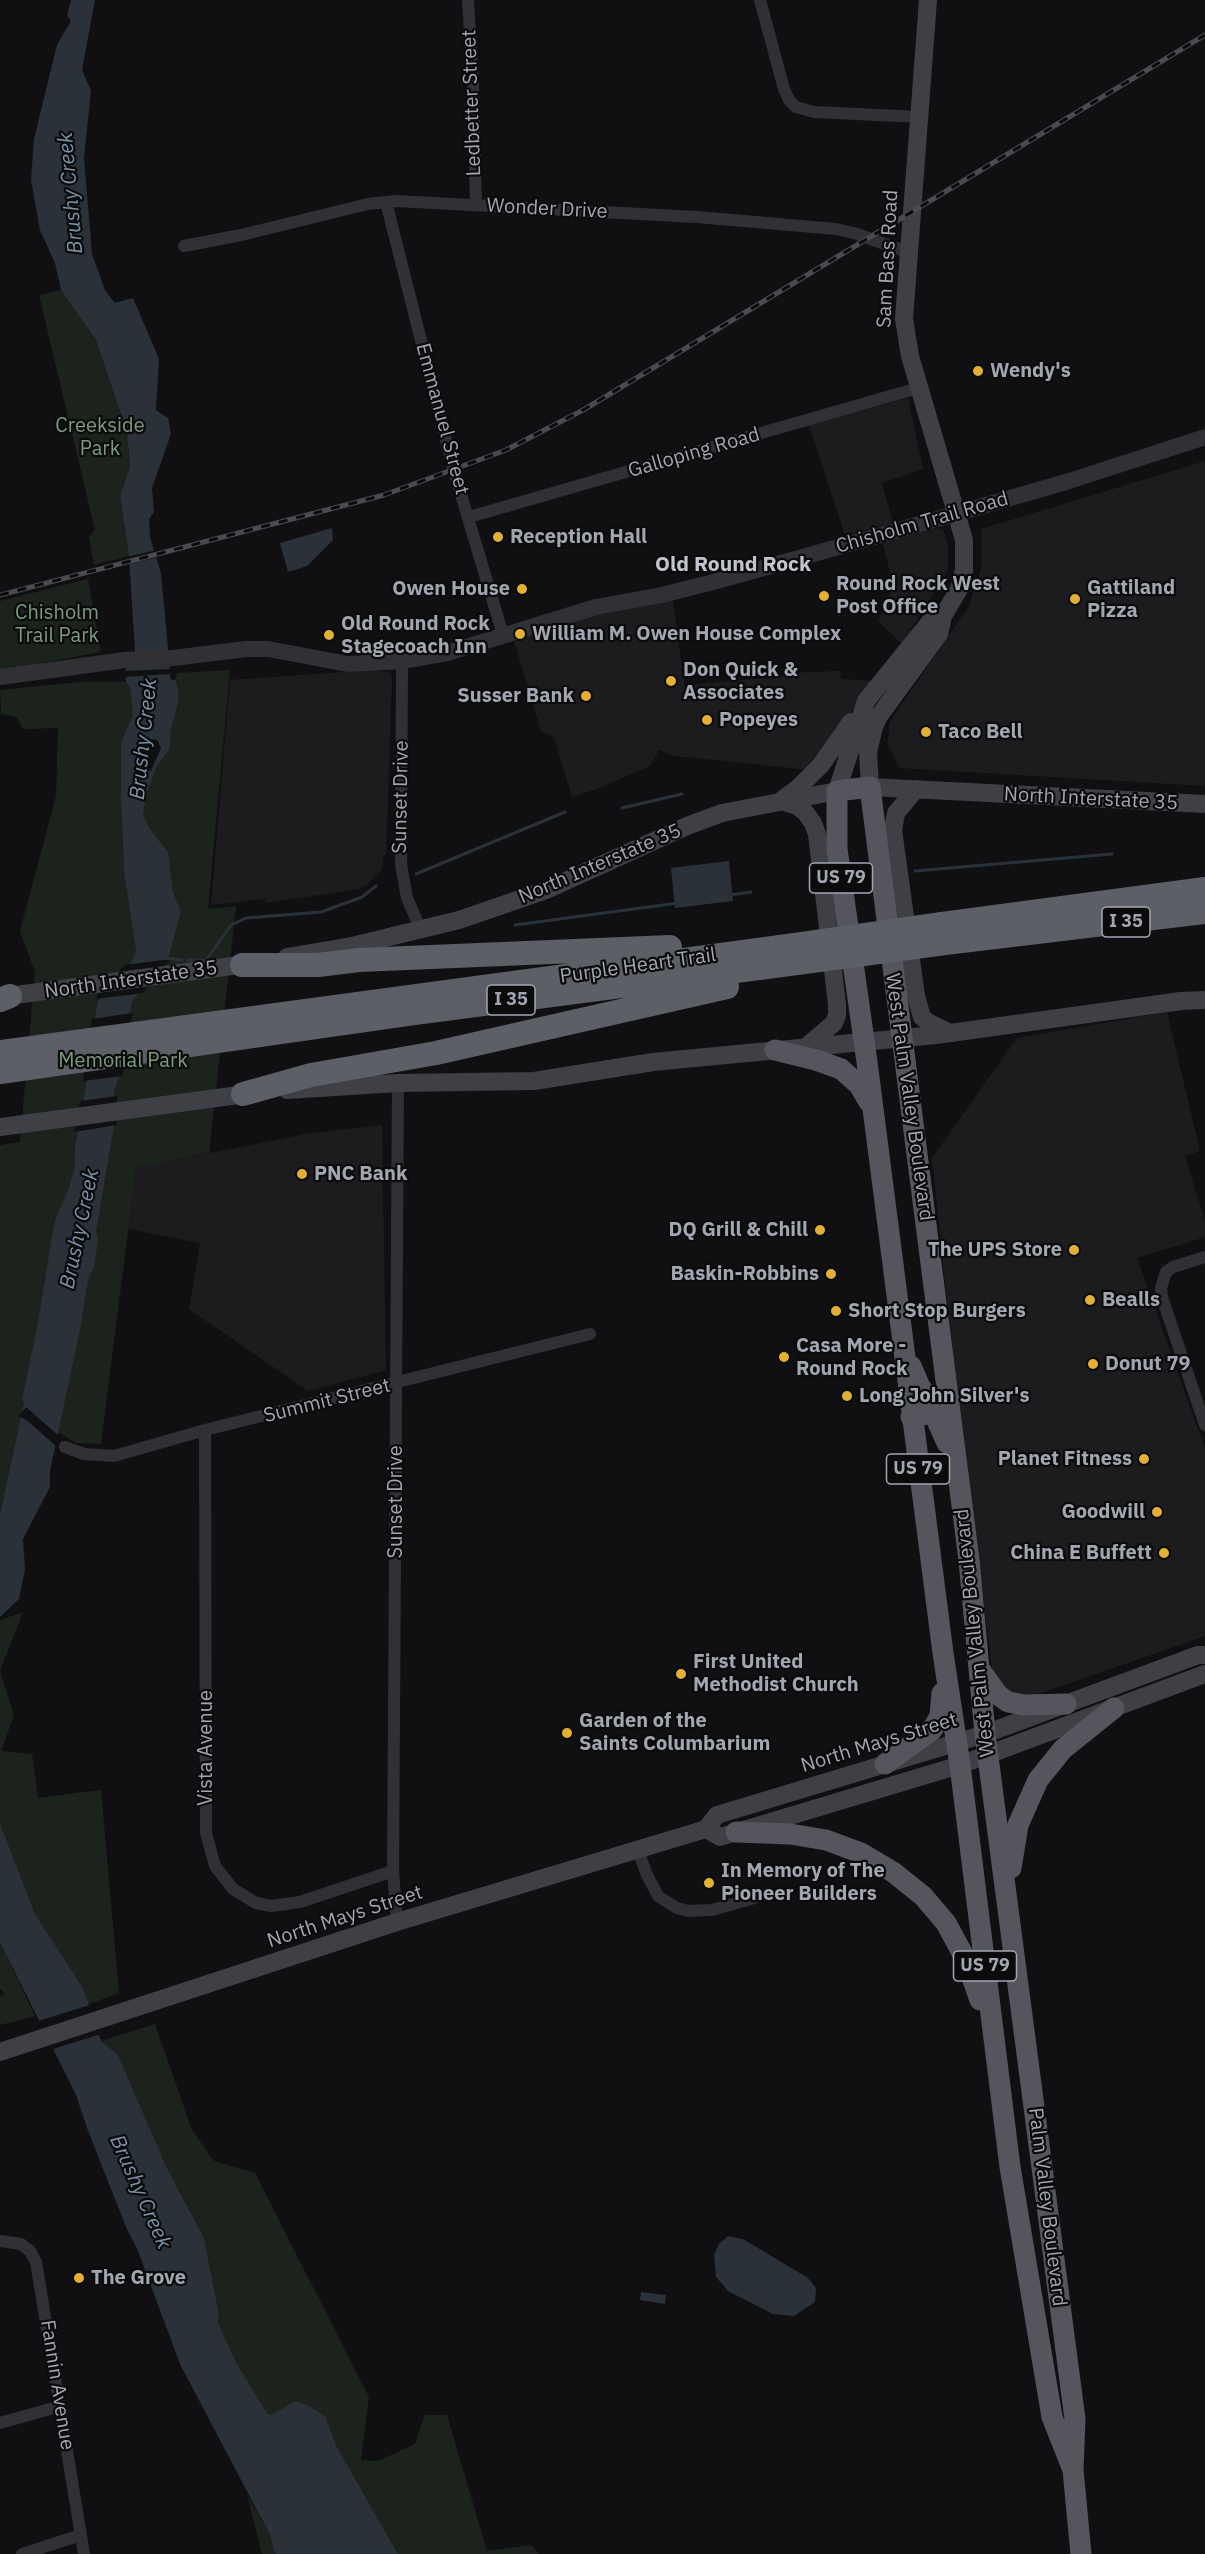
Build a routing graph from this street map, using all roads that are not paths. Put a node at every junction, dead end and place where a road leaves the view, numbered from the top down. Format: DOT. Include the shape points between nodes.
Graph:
graph roads {
  1 [pos="468,0"];
  2 [pos="760,0"];
  3 [pos="928,0"];
  4 [pos="920,117"];
  5 [pos="386,202"];
  6 [pos="476,205"];
  7 [pos="184,246"];
  8 [pos="910,253"];
  9 [pos="918,388"];
  10 [pos="1205,437"];
  11 [pos="956,512"];
  12 [pos="469,517"];
  13 [pos="943,616"];
  14 [pos="503,635"];
  15 [pos="402,661"];
  16 [pos="0,677"];
  17 [pos="866,701"];
  18 [pos="870,787"];
  19 [pos="916,789"];
  20 [pos="837,791"];
  21 [pos="781,801"];
  22 [pos="1205,804"];
  23 [pos="1198,890"];
  24 [pos="1205,912"];
  25 [pos="421,930"];
  26 [pos="943,934"];
  27 [pos="796,954"];
  28 [pos="236,965"];
  29 [pos="3,998"];
  30 [pos="1205,1000"];
  31 [pos="950,1033"];
  32 [pos="902,1037"];
  33 [pos="864,1040"];
  34 [pos="807,1046"];
  35 [pos="775,1050"];
  36 [pos="1,1062"];
  37 [pos="398,1083"];
  38 [pos="236,1095"];
  39 [pos="873,1113"];
  40 [pos="0,1127"];
  41 [pos="1205,1257"];
  42 [pos="590,1334"];
  43 [pos="904,1349"];
  44 [pos="396,1384"];
  45 [pos="949,1401"];
  46 [pos="911,1417"];
  47 [pos="1205,1425"];
  48 [pos="205,1430"];
  49 [pos="65,1447"];
  50 [pos="955,1466"];
  51 [pos="943,1653"];
  52 [pos="1205,1655"];
  53 [pos="980,1670"];
  54 [pos="1205,1674"];
  55 [pos="1066,1704"];
  56 [pos="1114,1708"];
  57 [pos="957,1742"];
  58 [pos="986,1744"];
  59 [pos="885,1764"];
  60 [pos="960,1765"];
  61 [pos="706,1829"];
  62 [pos="736,1832"];
  63 [pos="638,1850"];
  64 [pos="393,1871"];
  65 [pos="754,1898"];
  66 [pos="397,1922"];
  67 [pos="1014,1944"];
  68 [pos="1,2052"];
  69 [pos="999,2071"];
  70 [pos="1010,2167"];
  71 [pos="0,2241"];
  72 [pos="61,2406"];
  73 [pos="0,2423"];
  74 [pos="1073,2470"];
  75 [pos="81,2535"];
  76 [pos="22,2554"];
  77 [pos="84,2554"];
  78 [pos="1081,2554"];
  1 -- 6 [label="street, Ledbetter Street"];
  2 -- 4 [label="street" via="784,89 796,107 814,112"];
  3 -- 4 [label="main road, Sam Bass Road"];
  4 -- 8 [label="main road, Sam Bass Road"];
  5 -- 6 [label="street, Wonder Drive"];
  5 -- 7 [label="street, Wonder Drive"];
  5 -- 12 [label="street, Emmanuel Street"];
  6 -- 8 [label="street, Wonder Drive" via="836,229"];
  8 -- 9 [label="main road, Sam Bass Road" via="904,319"];
  9 -- 11 [label="main road, Sam Bass Road"];
  9 -- 12 [label="street, Galloping Road"];
  10 -- 11 [label="street, Chisholm Trail Road"];
  11 -- 13 [label="main road, Sam Bass Road" via="964,540 964,570 959,590"];
  11 -- 14 [label="street, Chisholm Trail Road" via="717,581 596,607"];
  12 -- 14 [label="street, Emmanuel Street"];
  13 -- 17 [label="main road, Sam Bass Road" via="930,622"];
  13 -- 18 [label="main road, Sam Bass Road" via="939,634 879,716 868,752"];
  14 -- 15 [label="street, Chisholm Trail Road" via="447,653"];
  15 -- 16 [label="street, Chisholm Trail Road" via="348,664 268,649 125,660"];
  15 -- 25 [label="street, Sunset Drive" via="401,864 407,898"];
  17 -- 20 [label="main road, Sam Bass Road"];
  17 -- 21 [label="main road" via="821,765"];
  18 -- 19 [label="main road, North Interstate 35"];
  18 -- 20 [label="highway, North Interstate 35"];
  18 -- 32 [label="highway, West Palm Valley Boulevard / US 79"];
  19 -- 22 [label="main road, North Interstate 35"];
  19 -- 31 [label="main road" via="896,813 893,830 914,984 922,1017"];
  20 -- 21 [label="main road, North Interstate 35"];
  20 -- 33 [label="highway, West Palm Valley Boulevard / US 79" via="837,849"];
  21 -- 25 [label="main road, North Interstate 35" via="722,813 546,890"];
  21 -- 34 [label="main road" via="805,812 817,834 837,1004 834,1023"];
  23 -- 26 [label="highway, Purple Heart Trail / I 35"];
  24 -- 26 [label="highway, Purple Heart Trail / I 35"];
  25 -- 28 [label="main road, North Interstate 35"];
  26 -- 27 [label="highway, Purple Heart Trail / I 35, bridge"];
  27 -- 28 [label="highway" via="725,942 318,965"];
  27 -- 36 [label="highway, Purple Heart Trail / I 35"];
  27 -- 38 [label="highway" via="727,987 436,1053 311,1075"];
  28 -- 29 [label="main road, North Interstate 35"];
  30 -- 31 [label="main road"];
  31 -- 32 [label="main road"];
  32 -- 33 [label="main road"];
  32 -- 45 [label="highway, West Palm Valley Boulevard / US 79"];
  33 -- 34 [label="main road"];
  33 -- 39 [label="highway, West Palm Valley Boulevard / US 79"];
  34 -- 35 [label="main road"];
  35 -- 37 [label="main road" via="653,1062 534,1081"];
  35 -- 39 [label="highway" via="841,1069 859,1086"];
  37 -- 38 [label="main road"];
  37 -- 44 [label="street, Sunset Drive"];
  38 -- 40 [label="main road"];
  39 -- 43 [label="highway, West Palm Valley Boulevard / US 79"];
  41 -- 47 [label="street" via="1173,1267 1166,1272 1161,1288"];
  42 -- 44 [label="street, Summit Street"];
  43 -- 45 [label="highway" via="927,1396"];
  43 -- 46 [label="highway, West Palm Valley Boulevard / US 79"];
  44 -- 48 [label="street, Summit Street"];
  44 -- 64 [label="street, Sunset Drive"];
  45 -- 50 [label="highway, West Palm Valley Boulevard / US 79"];
  46 -- 50 [label="highway" via="935,1416"];
  46 -- 51 [label="highway, West Palm Valley Boulevard / US 79"];
  48 -- 49 [label="street, Summit Street" via="114,1456 84,1454"];
  48 -- 64 [label="street, Vista Avenue" via="206,1833 215,1866 233,1889 256,1903 271,1906 300,1902"];
  50 -- 53 [label="highway, West Palm Valley Boulevard / US 79"];
  51 -- 57 [label="highway, West Palm Valley Boulevard / US 79"];
  51 -- 59 [label="highway" via="942,1707 937,1723"];
  52 -- 55 [label="main road, North Mays Street"];
  53 -- 55 [label="highway" via="1008,1702"];
  53 -- 58 [label="highway, West Palm Valley Boulevard / US 79"];
  54 -- 56 [label="main road, North Mays Street"];
  55 -- 58 [label="main road, North Mays Street"];
  56 -- 58 [label="main road, North Mays Street"];
  56 -- 67 [label="highway" via="1053,1759 1027,1802 1012,1854"];
  57 -- 58 [label="main road, North Mays Street"];
  57 -- 59 [label="main road, North Mays Street"];
  57 -- 60 [label="highway, West Palm Valley Boulevard / US 79"];
  58 -- 60 [label="main road, North Mays Street"];
  58 -- 67 [label="highway, West Palm Valley Boulevard / US 79"];
  59 -- 61 [label="main road, North Mays Street" via="717,1815"];
  60 -- 62 [label="main road, North Mays Street"];
  60 -- 69 [label="highway, West Palm Valley Boulevard / US 79"];
  61 -- 62 [label="main road, North Mays Street" via="720,1837"];
  61 -- 63 [label="main road, North Mays Street"];
  62 -- 69 [label="highway" via="790,1834 845,1846 878,1862 916,1890 946,1923 966,1960"];
  63 -- 65 [label="street" via="658,1896 677,1908 712,1910"];
  63 -- 66 [label="main road, North Mays Street"];
  64 -- 66 [label="street, Sunset Drive"];
  66 -- 68 [label="main road, North Mays Street"];
  67 -- 74 [label="highway, Palm Valley Boulevard / US 79" via="1075,2420"];
  69 -- 70 [label="highway, West Palm Valley Boulevard / US 79"];
  70 -- 74 [label="highway, Palm Valley Boulevard / US 79" via="1052,2417"];
  71 -- 72 [label="street, Fannin Avenue" via="21,2244 36,2262"];
  72 -- 73 [label="street"];
  72 -- 75 [label="street, Fannin Avenue"];
  74 -- 78 [label="highway, Palm Valley Boulevard / US 79"];
  75 -- 76 [label="street"];
  75 -- 77 [label="street, Fannin Avenue"];
}
